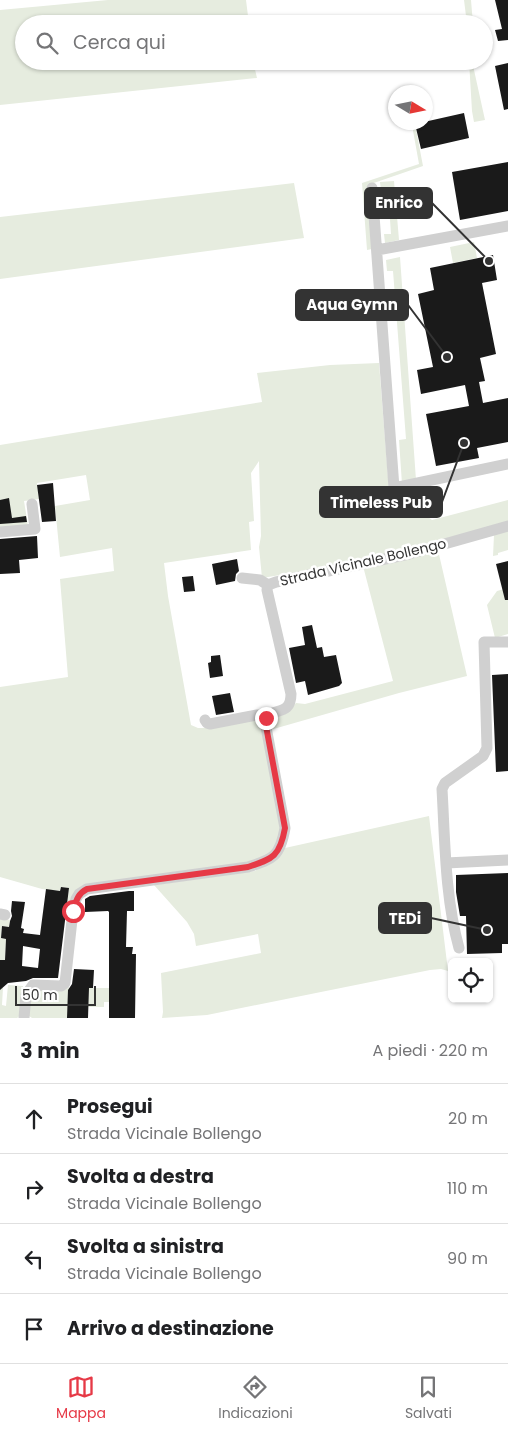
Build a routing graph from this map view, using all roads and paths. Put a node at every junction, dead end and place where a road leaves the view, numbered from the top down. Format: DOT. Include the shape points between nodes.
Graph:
graph roads {
  1 [pos="372,188"];
  2 [pos="508,226"];
  3 [pos="376,250"];
  4 [pos="508,464"];
  5 [pos="32,504"];
  6 [pos="508,526"];
  7 [pos="0,532"];
  8 [pos="242,578"];
  9 [pos="268,585"];
  10 [pos="508,642"];
  11 [pos="268,717"];
  12 [pos="205,720"];
  13 [pos="508,860"];
  14 [pos="446,863"];
  15 [pos="459,948"];
  16 [pos="24,1018"];
  1 -- 3 [label="street"];
  2 -- 3 [label="street"];
  3 -- 4 [label="street" via="394,488"];
  5 -- 7 [label="street" via="35,529"];
  6 -- 9 [label="street, Strada Vicinale Bollengo" via="409,554"];
  8 -- 9 [label="street" via="260,580"];
  9 -- 11 [label="street, Strada Vicinale Bollengo" via="291,694 288,706"];
  10 -- 14 [label="street" via="484,642 487,748 483,756 445,783 442,789"];
  11 -- 12 [label="street" via="257,715 210,724"];
  11 -- 16 [label="street" via="266,726 285,828 278,851 269,860 248,867 83,891 76,899 73,911 66,983 61,986 33,985 26,995"];
  13 -- 14 [label="street"];
  14 -- 15 [label="street" via="452,925"];
}
